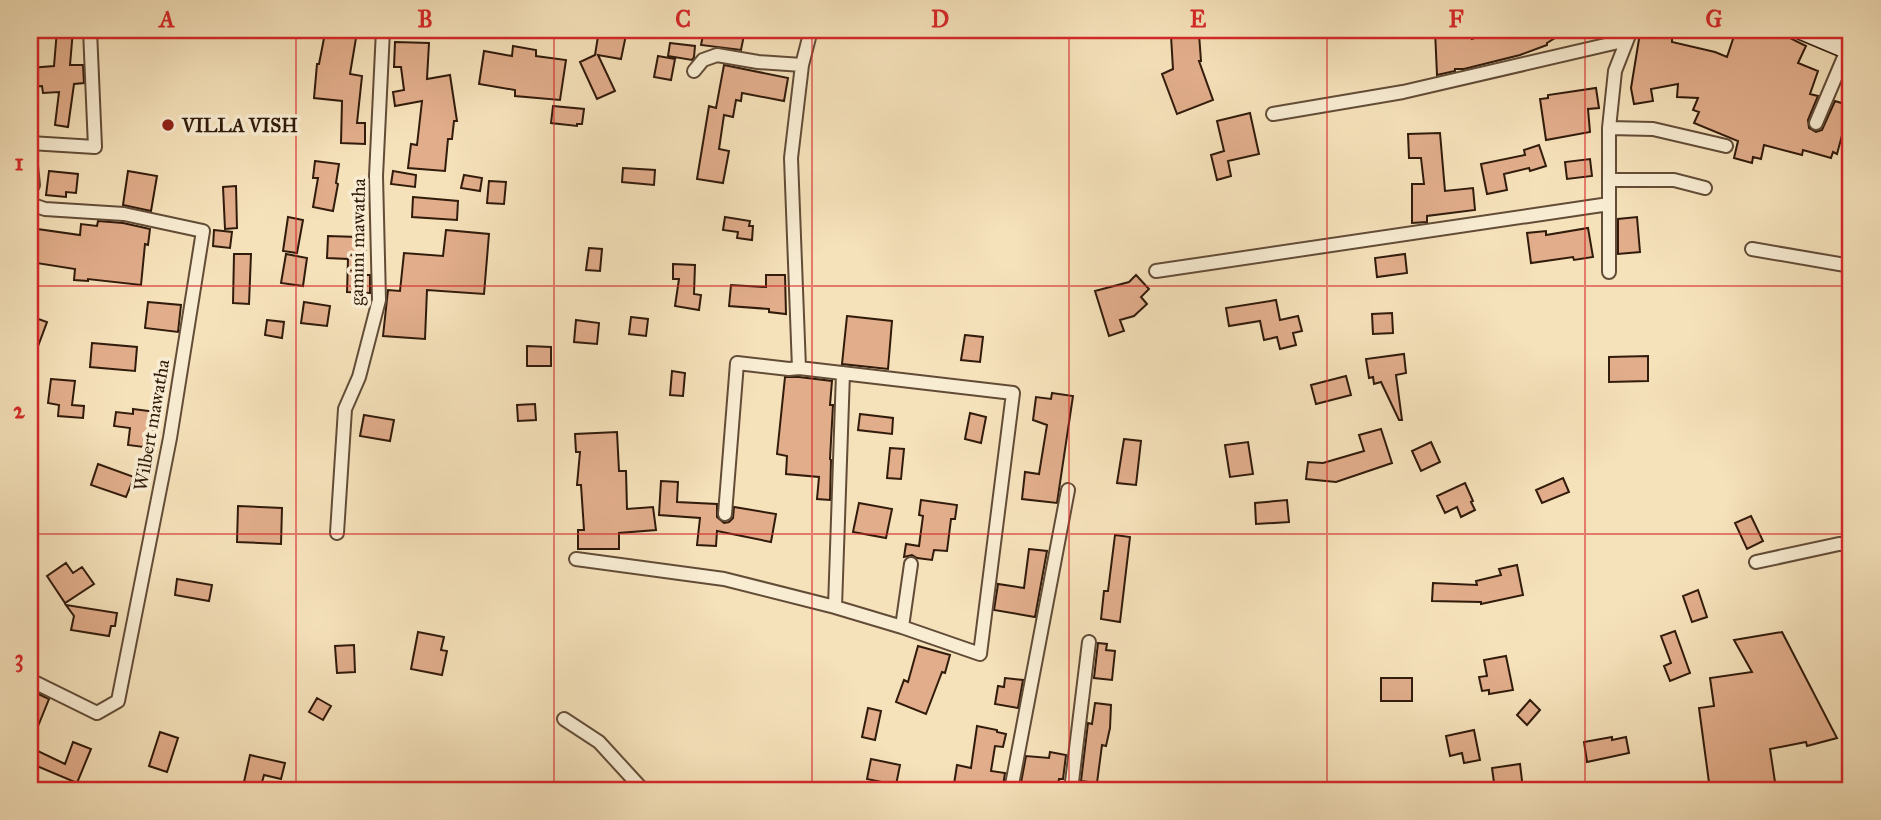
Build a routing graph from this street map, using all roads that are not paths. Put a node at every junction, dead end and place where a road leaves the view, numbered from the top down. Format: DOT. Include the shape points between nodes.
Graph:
graph roads {
  1 [pos="90,30"];
  2 [pos="383,30"];
  3 [pos="554,30"];
  4 [pos="576,30"];
  5 [pos="811,30"];
  6 [pos="1801,30"];
  7 [pos="1629,35"];
  8 [pos="1849,50"];
  9 [pos="802,65"];
  10 [pos="694,71"];
  11 [pos="1272,114"];
  12 [pos="1816,122"];
  13 [pos="1609,128"];
  14 [pos="30,143"];
  15 [pos="1726,146"];
  16 [pos="30,156"];
  17 [pos="1611,180"];
  18 [pos="1705,188"];
  19 [pos="30,191"];
  20 [pos="30,204"];
  21 [pos="1609,204"];
  22 [pos="1752,249"];
  23 [pos="1851,266"];
  24 [pos="1156,271"];
  25 [pos="1609,272"];
  26 [pos="799,368"];
  27 [pos="843,373"];
  28 [pos="1068,490"];
  29 [pos="725,514"];
  30 [pos="337,533"];
  31 [pos="1851,544"];
  32 [pos="576,559"];
  33 [pos="1756,562"];
  34 [pos="911,564"];
  35 [pos="835,607"];
  36 [pos="902,627"];
  37 [pos="1089,642"];
  38 [pos="30,680"];
  39 [pos="564,719"];
  40 [pos="643,790"];
  41 [pos="1011,790"];
  42 [pos="1071,790"];
  1 -- 14 [label="street" via="95,146"];
  2 -- 30 [label="street, gamini mawatha" via="376,176 379,300 359,377 345,409"];
  3 -- 4 [label="street"];
  5 -- 9 [label="street"];
  6 -- 8 [label="street"];
  7 -- 11 [label="street" via="1403,92"];
  7 -- 13 [label="street" via="1615,71"];
  8 -- 12 [label="street"];
  9 -- 10 [label="street" via="717,55 703,60"];
  9 -- 26 [label="street" via="791,158"];
  13 -- 15 [label="street" via="1653,129"];
  13 -- 17 [label="street"];
  16 -- 19 [label="street"];
  17 -- 18 [label="street" via="1674,180"];
  17 -- 21 [label="street"];
  20 -- 38 [label="street, Wilbert mawatha" via="124,214 203,231 170,438 118,701 97,713"];
  21 -- 24 [label="street"];
  21 -- 25 [label="street"];
  22 -- 23 [label="street"];
  26 -- 27 [label="street"];
  26 -- 29 [label="street" via="737,363"];
  27 -- 35 [label="street"];
  27 -- 36 [label="street" via="1013,393 980,654"];
  28 -- 41 [label="street"];
  31 -- 33 [label="street"];
  32 -- 35 [label="street" via="724,579"];
  34 -- 36 [label="street"];
  35 -- 36 [label="street"];
  37 -- 42 [label="street"];
  39 -- 40 [label="street" via="599,742"];
}
